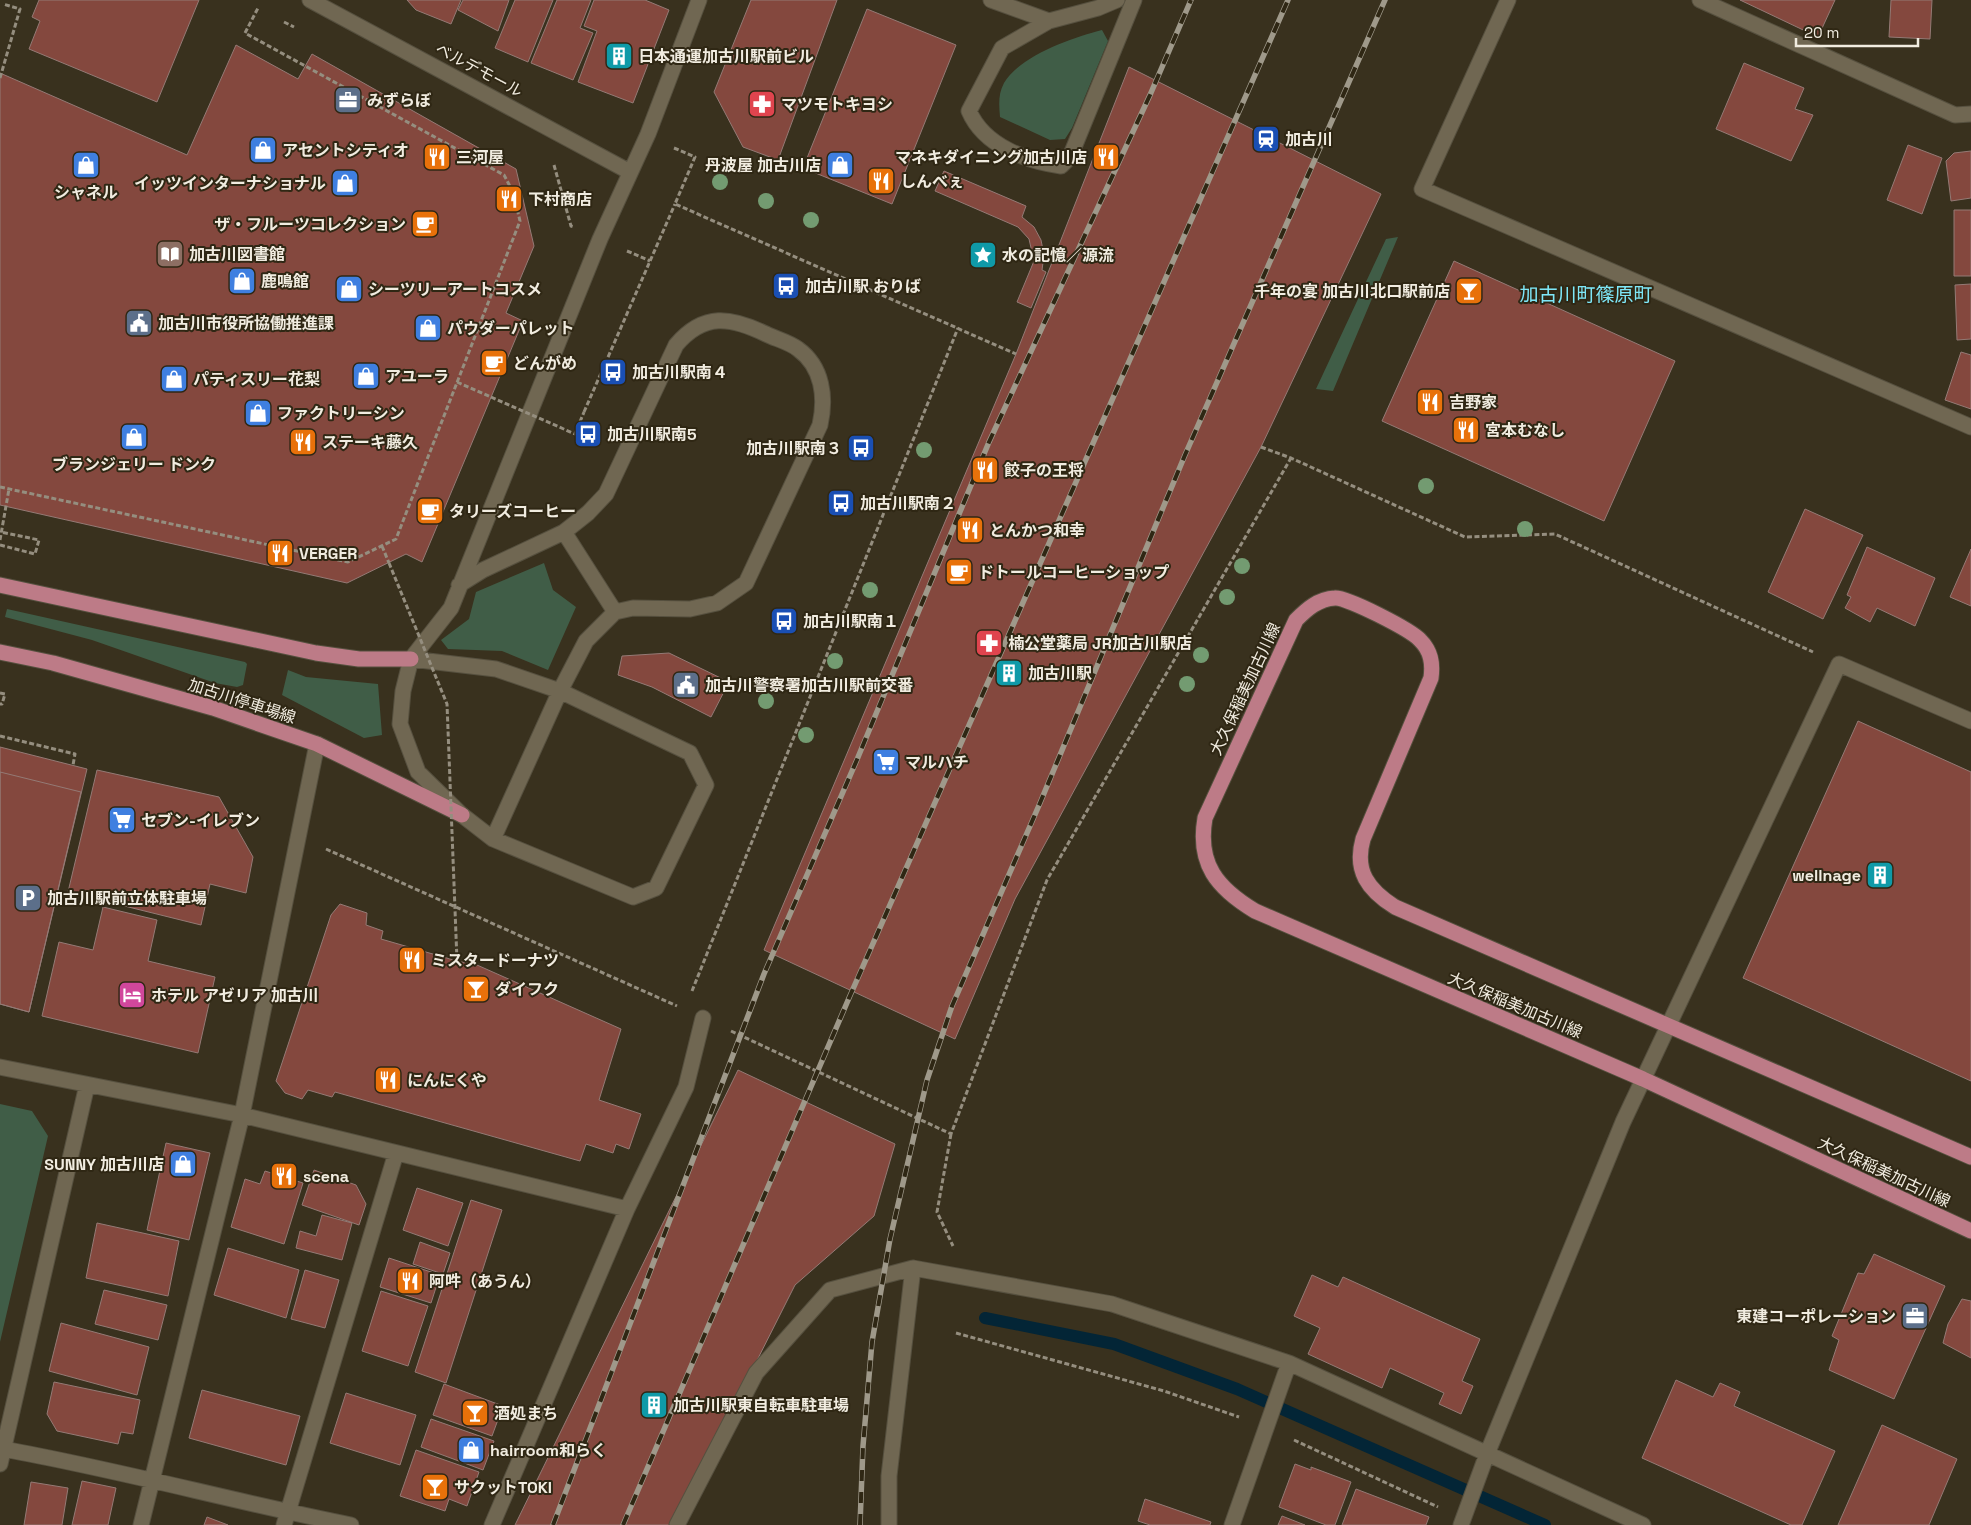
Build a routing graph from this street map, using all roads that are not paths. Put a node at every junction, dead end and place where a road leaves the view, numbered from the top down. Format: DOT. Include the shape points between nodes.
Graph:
graph roads {
  1 [pos="310,0"];
  2 [pos="699,0"];
  3 [pos="991,0"];
  4 [pos="1117,0"];
  5 [pos="1134,0"];
  6 [pos="1508,0"];
  7 [pos="1700,0"];
  8 [pos="1049,21"];
  9 [pos="1971,114"];
  10 [pos="630,172"];
  11 [pos="1971,428"];
  12 [pos="564,532"];
  13 [pos="0,584"];
  14 [pos="459,586"];
  15 [pos="615,612"];
  16 [pos="0,652"];
  17 [pos="411,659"];
  18 [pos="560,691"];
  19 [pos="1971,721"];
  20 [pos="317,744"];
  21 [pos="462,815"];
  22 [pos="493,839"];
  23 [pos="703,1018"];
  24 [pos="1669,1025"];
  25 [pos="0,1067"];
  26 [pos="1643,1079"];
  27 [pos="86,1085"];
  28 [pos="242,1116"];
  29 [pos="396,1153"];
  30 [pos="1971,1157"];
  31 [pos="627,1209"];
  32 [pos="1971,1231"];
  33 [pos="913,1268"];
  34 [pos="1289,1363"];
  35 [pos="3,1449"];
  36 [pos="1487,1454"];
  37 [pos="0,1464"];
  38 [pos="154,1480"];
  39 [pos="286,1519"];
  40 [pos="141,1525"];
  41 [pos="351,1525"];
  42 [pos="492,1525"];
  43 [pos="677,1525"];
  44 [pos="889,1525"];
  45 [pos="1232,1525"];
  46 [pos="1460,1525"];
  47 [pos="1643,1525"];
  1 -- 10 [label="street, ベルデモール"];
  2 -- 10 [label="street" via="648,134"];
  3 -- 8 [label="street"];
  4 -- 8 [label="street"];
  5 -- 8 [label="street" via="1070,157 1061,166 1038,163 990,140 975,125 969,111 1002,48"];
  6 -- 11 [label="street" via="1422,189"];
  7 -- 9 [label="street" via="1955,115"];
  10 -- 14 [label="street"];
  12 -- 14 [label="street" via="483,570"];
  12 -- 15 [label="street"];
  12 -- 15 [label="street" via="606,494 676,345 694,329 708,322 739,321 798,349 812,364 822,384 824,399 820,425 746,582 718,603 690,610 633,608"];
  13 -- 17 [label="main road" via="316,653 358,659"];
  14 -- 17 [label="street" via="451,608"];
  15 -- 18 [label="street" via="586,641"];
  16 -- 20 [label="main road, 加古川停車場線" via="53,663 213,708"];
  17 -- 18 [label="street" via="496,669"];
  17 -- 21 [label="street" via="403,690 400,724 418,772"];
  18 -- 22 [label="street"];
  18 -- 22 [label="street" via="690,753 706,785 656,888 633,897"];
  19 -- 24 [label="street" via="1839,664"];
  20 -- 21 [label="main road, 加古川停車場線"];
  20 -- 28 [label="street"];
  21 -- 22 [label="street"];
  23 -- 31 [label="street" via="686,1087"];
  24 -- 26 [label="street"];
  24 -- 26 [label="main road, 大久保稲美加古川線" via="1395,907 1374,892 1360,865 1359,854 1433,667 1420,639 1346,599 1323,600 1309,607 1296,620 1205,818 1204,854 1222,888 1255,911"];
  24 -- 30 [label="main road, 大久保稲美加古川線"];
  25 -- 27 [label="street"];
  26 -- 32 [label="main road, 大久保稲美加古川線"];
  26 -- 36 [label="street"];
  27 -- 28 [label="street"];
  27 -- 35 [label="street"];
  28 -- 29 [label="street"];
  28 -- 38 [label="street"];
  29 -- 31 [label="street"];
  29 -- 39 [label="street"];
  31 -- 42 [label="street"];
  33 -- 34 [label="street" via="1112,1304"];
  33 -- 43 [label="street" via="830,1290 756,1373"];
  33 -- 44 [label="street" via="889,1476"];
  34 -- 36 [label="street"];
  34 -- 45 [label="street"];
  35 -- 37 [label="street"];
  35 -- 38 [label="street"];
  36 -- 46 [label="street"];
  36 -- 47 [label="street"];
  38 -- 39 [label="street"];
  38 -- 40 [label="street"];
  39 -- 41 [label="street"];
}
